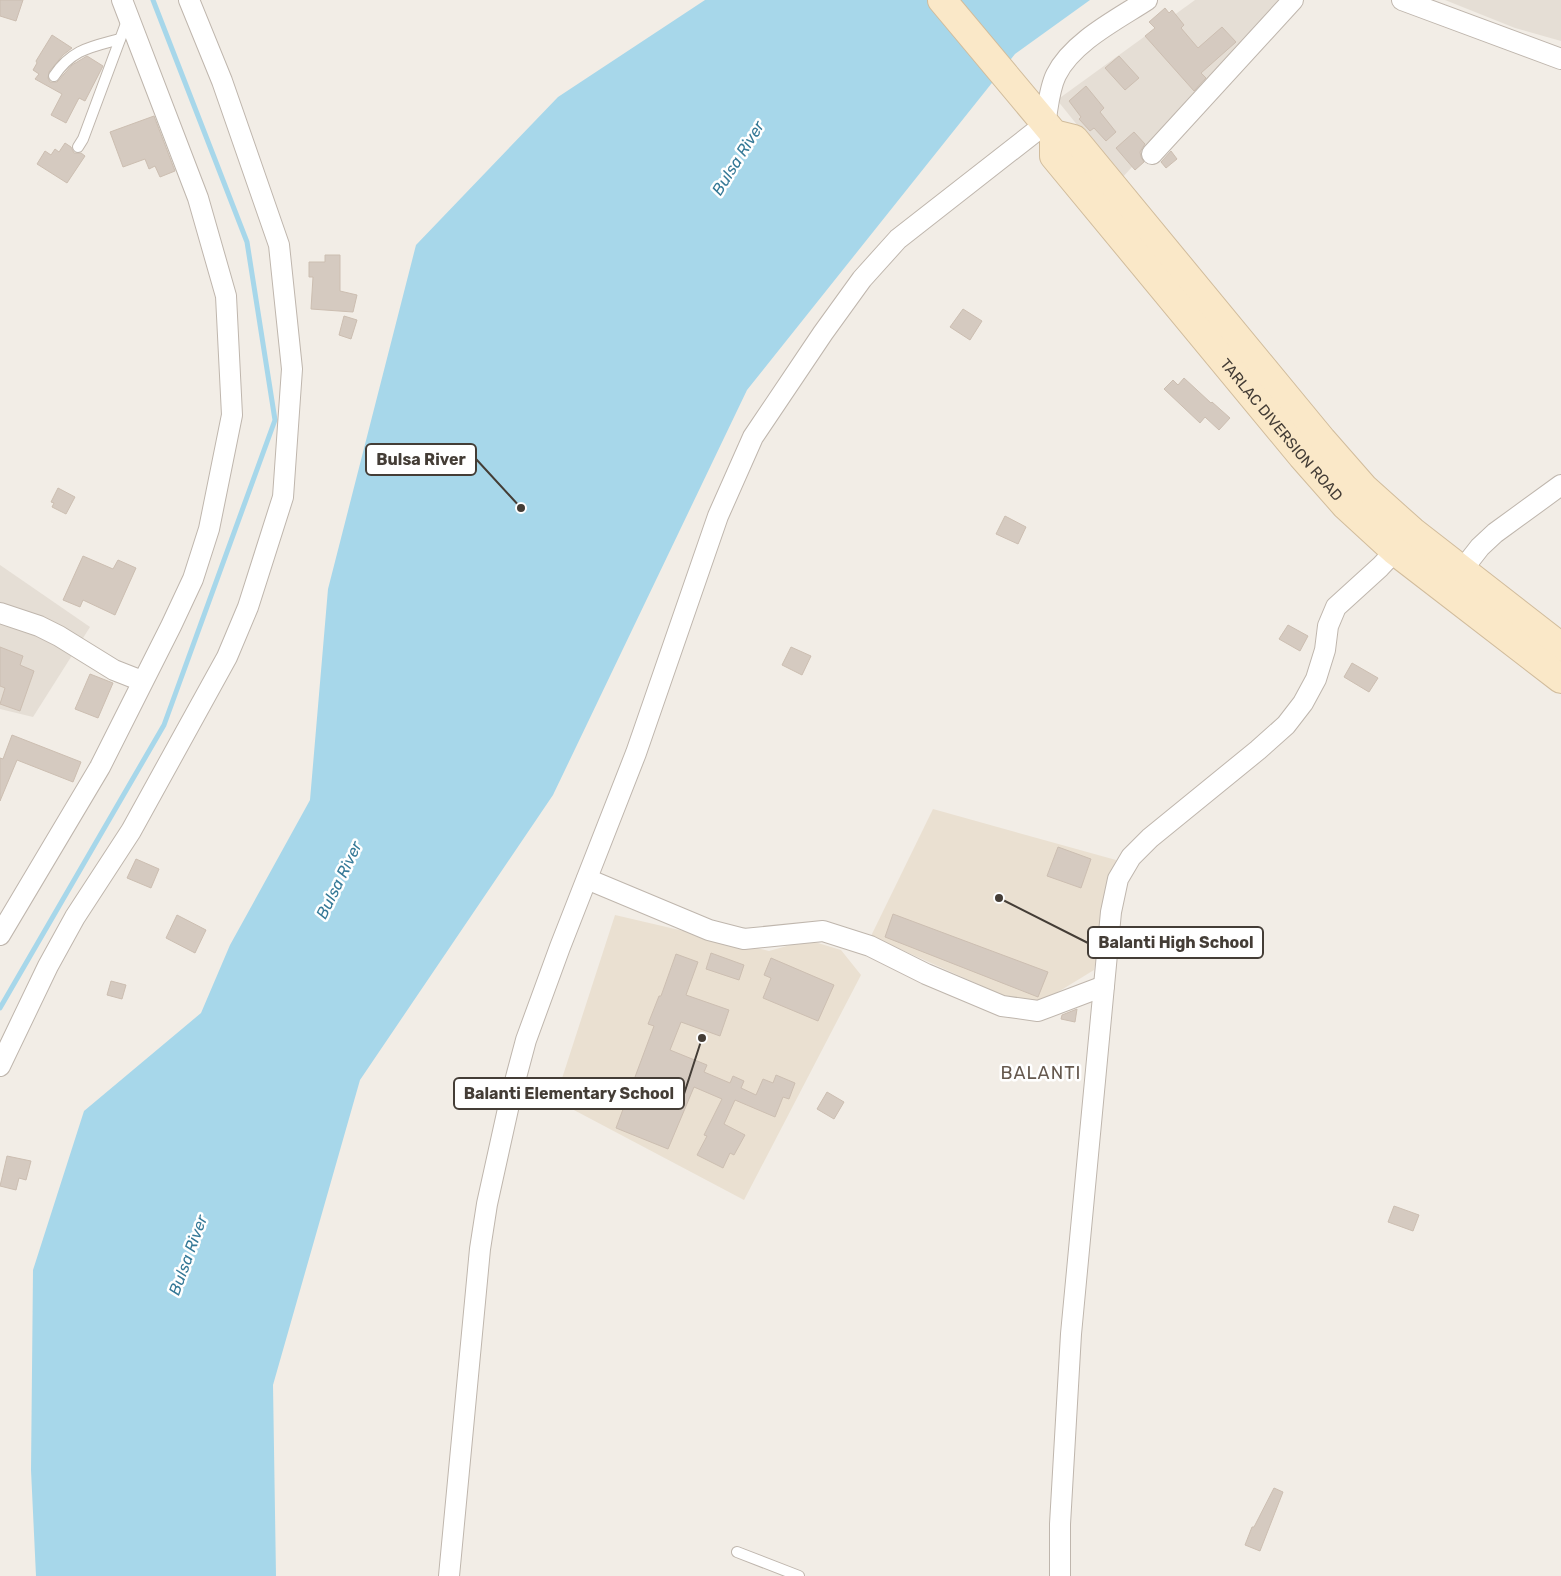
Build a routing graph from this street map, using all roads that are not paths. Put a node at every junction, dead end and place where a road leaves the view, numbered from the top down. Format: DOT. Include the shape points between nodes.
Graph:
graph roads {
  1 [pos="189,0"];
  2 [pos="942,0"];
  3 [pos="1147,0"];
  4 [pos="1293,0"];
  5 [pos="1402,0"];
  6 [pos="125,8"];
  7 [pos="120,39"];
  8 [pos="1561,59"];
  9 [pos="54,76"];
  10 [pos="1045,123"];
  11 [pos="78,147"];
  12 [pos="1152,154"];
  13 [pos="1561,486"];
  14 [pos="1403,541"];
  15 [pos="1454,580"];
  16 [pos="0,613"];
  17 [pos="1561,646"];
  18 [pos="1561,679"];
  19 [pos="142,681"];
  20 [pos="587,879"];
  21 [pos="0,935"];
  22 [pos="1104,986"];
  23 [pos="0,1066"];
  24 [pos="737,1552"];
  25 [pos="449,1576"];
  26 [pos="799,1576"];
  27 [pos="1060,1576"];
  1 -- 23 [label="street" via="222,81 279,244 292,369 283,496 248,607 227,657 131,832 75,917"];
  2 -- 10 [label="main road, TARLAC DIVERSION ROAD"];
  3 -- 10 [label="street" via="1093,35 1065,60 1051,88"];
  4 -- 12 [label="street"];
  5 -- 8 [label="street"];
  6 -- 7 [label="lane"];
  6 -- 19 [label="street" via="198,198 226,296 232,415 209,529 193,579"];
  7 -- 9 [label="lane" via="75,54"];
  7 -- 11 [label="lane"];
  10 -- 14 [label="main road, TARLAC DIVERSION ROAD" via="1074,139 1364,488"];
  10 -- 20 [label="street" via="898,239 862,279 753,437 718,516 636,753"];
  13 -- 15 [label="street" via="1495,532"];
  14 -- 15 [label="main road, TARLAC DIVERSION ROAD"];
  14 -- 22 [label="street" via="1336,607 1328,626 1316,678 1286,725 1131,857 1118,879 1111,912"];
  15 -- 17 [label="main road, TARLAC DIVERSION ROAD"];
  15 -- 18 [label="main road, TARLAC DIVERSION ROAD"];
  16 -- 19 [label="street" via="39,626 114,670"];
  19 -- 21 [label="street" via="100,767"];
  20 -- 22 [label="street" via="709,930 744,939 823,931 870,946 1002,1006 1038,1011"];
  20 -- 25 [label="street" via="526,1040 486,1204"];
  22 -- 27 [label="street" via="1071,1334"];
  24 -- 26 [label="lane"];
}
